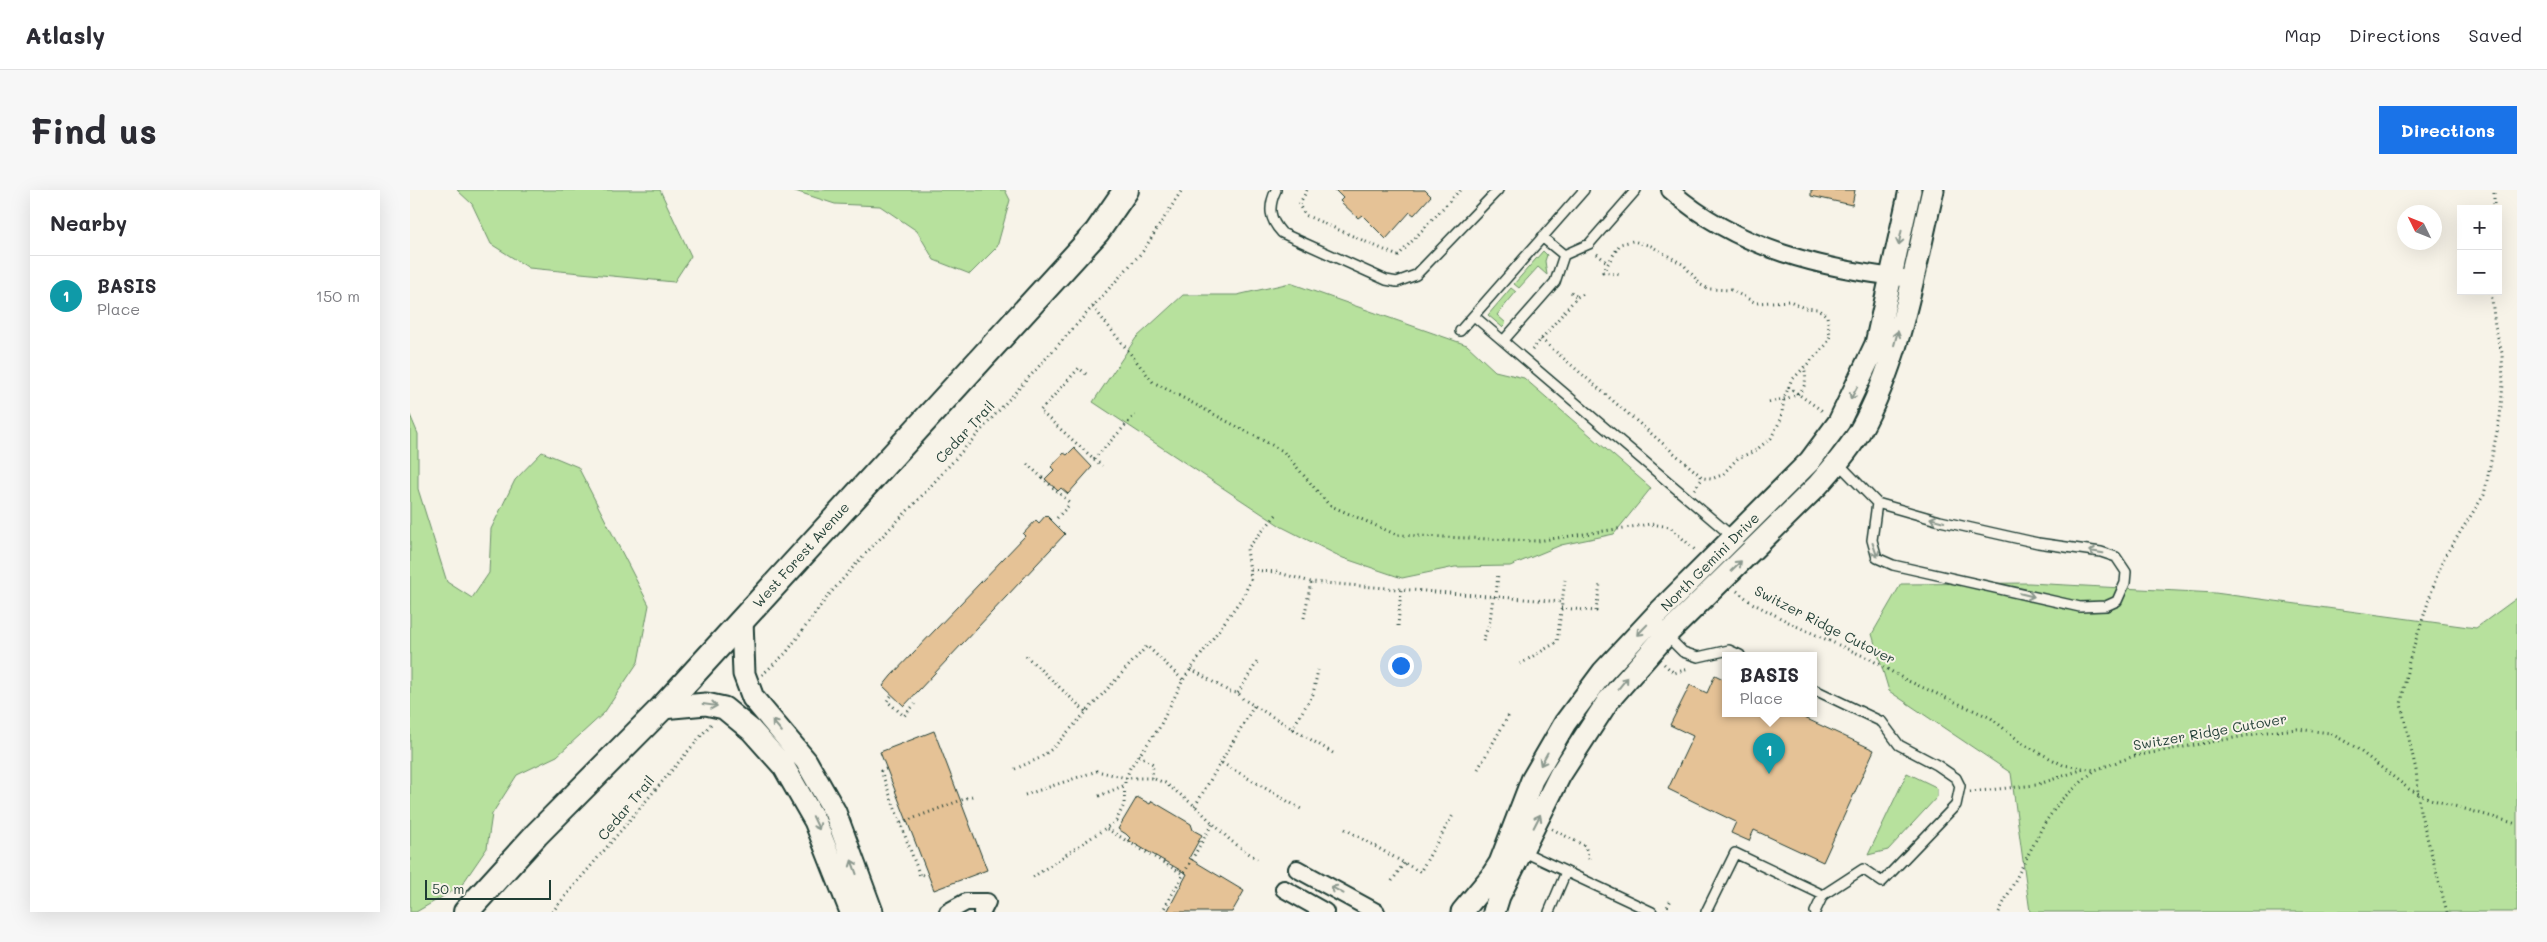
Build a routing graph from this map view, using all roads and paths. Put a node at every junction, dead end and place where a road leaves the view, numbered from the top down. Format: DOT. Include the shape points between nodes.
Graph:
graph roads {
  1 [pos="1126,190"];
  2 [pos="1182,190"];
  3 [pos="1276,190"];
  4 [pos="1307,190"];
  5 [pos="1460,190"];
  6 [pos="1498,190"];
  7 [pos="1584,190"];
  8 [pos="1636,190"];
  9 [pos="1670,190"];
  10 [pos="1910,190"];
  11 [pos="1933,190"];
  12 [pos="2494,190"];
  13 [pos="2494,205"];
  14 [pos="1542,237"];
  15 [pos="1597,254"];
  16 [pos="1564,255"];
  17 [pos="1608,263"];
  18 [pos="1622,275"];
  19 [pos="1902,278"];
  20 [pos="1571,292"];
  21 [pos="1586,293"];
  22 [pos="2491,295"];
  23 [pos="1577,297"];
  24 [pos="1093,307"];
  25 [pos="1474,316"];
  26 [pos="1460,332"];
  27 [pos="1541,339"];
  28 [pos="1504,340"];
  29 [pos="1525,358"];
  30 [pos="1804,366"];
  31 [pos="1086,374"];
  32 [pos="1788,387"];
  33 [pos="1798,394"];
  34 [pos="1784,399"];
  35 [pos="1769,402"];
  36 [pos="1135,415"];
  37 [pos="1828,415"];
  38 [pos="1094,458"];
  39 [pos="1838,463"];
  40 [pos="1027,464"];
  41 [pos="1102,466"];
  42 [pos="1878,503"];
  43 [pos="1278,514"];
  44 [pos="1057,518"];
  45 [pos="1734,538"];
  46 [pos="1699,554"];
  47 [pos="1251,570"];
  48 [pos="1498,573"];
  49 [pos="1565,580"];
  50 [pos="1310,582"];
  51 [pos="1600,584"];
  52 [pos="1733,587"];
  53 [pos="1400,589"];
  54 [pos="1495,597"];
  55 [pos="1562,602"];
  56 [pos="1561,608"];
  57 [pos="1304,618"];
  58 [pos="742,620"];
  59 [pos="1398,626"];
  60 [pos="1666,635"];
  61 [pos="1483,641"];
  62 [pos="1733,652"];
  63 [pos="1026,656"];
  64 [pos="1259,659"];
  65 [pos="1659,660"];
  66 [pos="1520,664"];
  67 [pos="1689,668"];
  68 [pos="1191,669"];
  69 [pos="1318,670"];
  70 [pos="758,678"];
  71 [pos="1183,680"];
  72 [pos="1817,692"];
  73 [pos="1238,693"];
  74 [pos="891,696"];
  75 [pos="915,704"];
  76 [pos="1254,706"];
  77 [pos="662,708"];
  78 [pos="1086,712"];
  79 [pos="1509,715"];
  80 [pos="714,720"];
  81 [pos="1292,729"];
  82 [pos="1333,753"];
  83 [pos="1139,755"];
  84 [pos="1222,763"];
  85 [pos="2086,768"];
  86 [pos="886,769"];
  87 [pos="1015,769"];
  88 [pos="1478,769"];
  89 [pos="2095,770"];
  90 [pos="1126,778"];
  91 [pos="1152,778"];
  92 [pos="1125,785"];
  93 [pos="1986,789"];
  94 [pos="2418,793"];
  95 [pos="1025,795"];
  96 [pos="972,796"];
  97 [pos="1099,796"];
  98 [pos="1196,806"];
  99 [pos="1301,809"];
  100 [pos="1453,815"];
  101 [pos="900,823"];
  102 [pos="1212,824"];
  103 [pos="2517,824"];
  104 [pos="1549,828"];
  105 [pos="1107,829"];
  106 [pos="1345,829"];
  107 [pos="1522,851"];
  108 [pos="1257,859"];
  109 [pos="1589,859"];
  110 [pos="1404,862"];
  111 [pos="1297,869"];
  112 [pos="1566,872"];
  113 [pos="926,873"];
  114 [pos="1183,874"];
  115 [pos="1033,877"];
  116 [pos="1392,881"];
  117 [pos="1284,889"];
  118 [pos="1823,895"];
  119 [pos="1672,898"];
  120 [pos="466,912"];
  121 [pos="552,912"];
  122 [pos="851,912"];
  123 [pos="872,912"];
  124 [pos="948,912"];
  125 [pos="982,912"];
  126 [pos="1162,912"];
  127 [pos="1325,912"];
  128 [pos="1376,912"];
  129 [pos="1462,912"];
  130 [pos="1494,912"];
  131 [pos="1549,912"];
  132 [pos="1652,912"];
  133 [pos="1665,912"];
  134 [pos="1706,912"];
  135 [pos="1815,912"];
  136 [pos="1999,912"];
  137 [pos="2447,912"];
  1 -- 58 [label="main road, West Forest Avenue" via="1097,232"];
  2 -- 24 [label="path, Cedar Trail" via="1143,251"];
  3 -- 6 [label="lane" via="1271,216 1282,233 1397,282 1416,275"];
  4 -- 5 [label="path" via="1300,205 1305,215 1398,256"];
  7 -- 14 [label="lane"];
  8 -- 16 [label="lane" via="1589,244"];
  9 -- 19 [label="street" via="1704,218 1778,252"];
  10 -- 19 [label="street, North Gemini Drive, one-way"];
  11 -- 19 [label="street, North Gemini Drive"];
  12 -- 13 [label="path"];
  14 -- 16 [label="lane"];
  14 -- 25 [label="lane"];
  15 -- 17 [label="path"];
  16 -- 28 [label="lane" via="1555,282"];
  17 -- 18 [label="path" via="1603,272"];
  17 -- 30 [label="path" via="1620,244 1643,243 1684,265 1701,285 1709,289 1731,290 1756,303 1784,300 1804,308 1818,309 1827,316 1830,336 1821,352"];
  39 -- 19 [label="street, North Gemini Drive, one-way" via="1859,432 1891,360"];
  19 -- 45 [label="street, North Gemini Drive, one-way" via="1876,344 1839,422 1810,461"];
  20 -- 23 [label="path"];
  21 -- 23 [label="path"];
  22 -- 94 [label="path" via="2502,353 2503,384 2500,417 2484,495 2445,556 2419,627 2403,685 2402,713 2416,770"];
  23 -- 27 [label="path"];
  24 -- 46 [label="path" via="1153,382 1283,451 1329,505 1397,535 1537,541 1651,524 1670,527"];
  24 -- 70 [label="path, Cedar Trail" via="863,556 828,596 786,653"];
  25 -- 26 [label="lane"];
  25 -- 28 [label="lane"];
  27 -- 29 [label="path"];
  27 -- 34 [label="path" via="1703,478 1711,479 1722,474 1734,461 1755,451 1771,438 1781,419"];
  28 -- 29 [label="lane"];
  29 -- 45 [label="lane"];
  30 -- 32 [label="path"];
  30 -- 33 [label="path" via="1806,382"];
  31 -- 38 [label="path" via="1079,368 1040,411"];
  32 -- 33 [label="path"];
  32 -- 34 [label="path"];
  33 -- 34 [label="path"];
  33 -- 37 [label="path"];
  34 -- 35 [label="path"];
  36 -- 38 [label="path"];
  38 -- 41 [label="path"];
  39 -- 42 [label="lane"];
  60 -- 39 [label="street, North Gemini Drive, one-way"];
  40 -- 44 [label="path" via="1069,503"];
  42 -- 42 [label="lane, one-way" via="1872,540 1876,558 1893,565 2080,607 2106,606 2117,601 2125,583 2126,572 2116,557 2101,552 2012,537"];
  43 -- 47 [label="path" via="1249,545 1247,554"];
  45 -- 129 [label="street, North Gemini Drive, one-way" via="1626,646 1565,723 1532,780 1500,863"];
  47 -- 50 [label="path" via="1276,572"];
  47 -- 68 [label="path" via="1244,595"];
  48 -- 54 [label="path"];
  49 -- 55 [label="path"];
  50 -- 53 [label="path"];
  50 -- 57 [label="path"];
  51 -- 56 [label="path" via="1596,611"];
  52 -- 85 [label="path, Switzer Ridge Cutover" via="1752,603 1796,626 1991,718 2023,744 2063,765"];
  53 -- 54 [label="path"];
  53 -- 59 [label="path"];
  54 -- 55 [label="path"];
  54 -- 61 [label="path"];
  55 -- 56 [label="path"];
  56 -- 66 [label="path" via="1557,642"];
  58 -- 77 [label="main road, West Forest Avenue"];
  123 -- 58 [label="street, one-way" via="835,812 806,761 753,698 744,674"];
  60 -- 62 [label="lane" via="1683,652 1698,658 1729,650"];
  107 -- 60 [label="street, North Gemini Drive, one-way" via="1576,747 1608,701"];
  63 -- 78 [label="path"];
  64 -- 73 [label="path"];
  65 -- 67 [label="path" via="1674,673"];
  68 -- 71 [label="path"];
  68 -- 73 [label="path" via="1230,692"];
  69 -- 81 [label="path" via="1313,694"];
  71 -- 78 [label="path" via="1147,646"];
  71 -- 83 [label="path" via="1166,717"];
  72 -- 118 [label="lane" via="1882,722 1899,745 1937,765 1956,778 1960,786 1956,805 1882,882 1863,869"];
  73 -- 76 [label="path"];
  74 -- 75 [label="path" via="887,700 904,716"];
  76 -- 81 [label="path"];
  76 -- 84 [label="path"];
  77 -- 120 [label="main road, West Forest Avenue"];
  77 -- 122 [label="street, one-way" via="706,704 724,708 751,730 784,766 815,821"];
  78 -- 87 [label="path" via="1046,754"];
  79 -- 88 [label="path"];
  80 -- 121 [label="path, Cedar Trail"];
  81 -- 82 [label="path"];
  83 -- 90 [label="path"];
  83 -- 91 [label="path" via="1153,764"];
  84 -- 98 [label="path"];
  84 -- 99 [label="path"];
  85 -- 89 [label="path, Switzer Ridge Cutover"];
  85 -- 93 [label="path" via="2036,785"];
  86 -- 101 [label="path" via="881,771"];
  89 -- 94 [label="path, Switzer Ridge Cutover" via="2134,756 2297,728 2330,734 2347,742"];
  89 -- 136 [label="path, Switzer Ridge Cutover" via="2061,800 2044,824"];
  90 -- 91 [label="path"];
  90 -- 92 [label="path"];
  90 -- 95 [label="path" via="1097,771"];
  91 -- 98 [label="path" via="1166,783"];
  92 -- 97 [label="path"];
  92 -- 105 [label="path" via="1124,805"];
  94 -- 103 [label="path, Switzer Ridge Cutover"];
  94 -- 137 [label="path"];
  96 -- 101 [label="path"];
  98 -- 102 [label="path"];
  100 -- 110 [label="path" via="1420,872"];
  101 -- 113 [label="path" via="920,876"];
  102 -- 108 [label="path"];
  102 -- 114 [label="path"];
  104 -- 109 [label="path" via="1585,846"];
  105 -- 114 [label="path"];
  105 -- 115 [label="path"];
  106 -- 110 [label="path"];
  107 -- 112 [label="lane"];
  107 -- 130 [label="street, North Gemini Drive"];
  110 -- 116 [label="path"];
  128 -- 111 [label="street, one-way"];
  112 -- 131 [label="lane"];
  112 -- 132 [label="lane"];
  114 -- 126 [label="path"];
  117 -- 127 [label="street"];
  118 -- 134 [label="lane" via="1735,853"];
  118 -- 135 [label="lane"];
  119 -- 133 [label="path"];
  124 -- 125 [label="street" via="966,902 987,902"];
}
